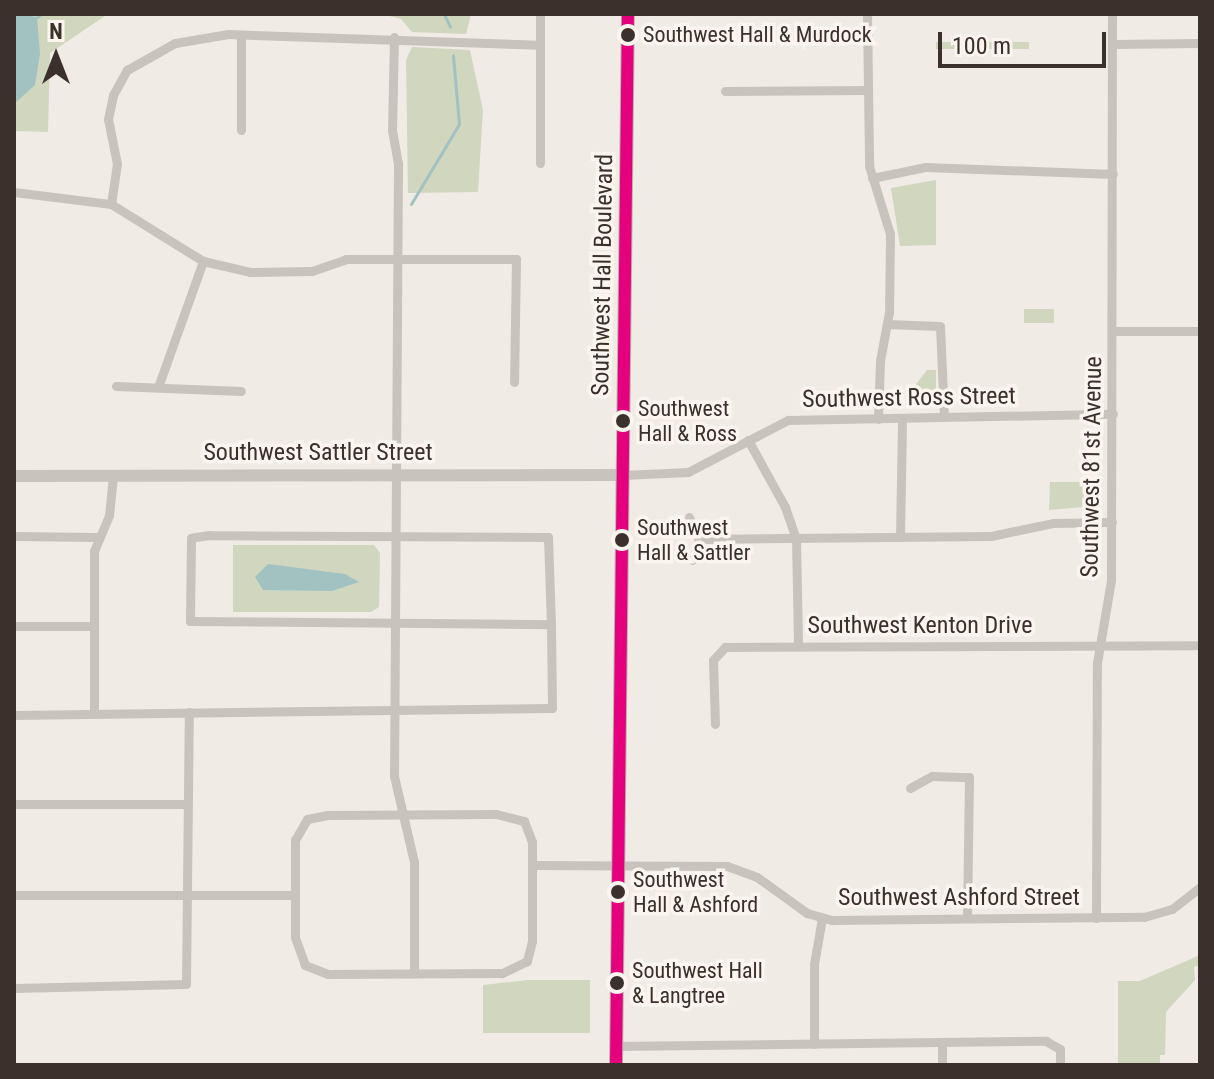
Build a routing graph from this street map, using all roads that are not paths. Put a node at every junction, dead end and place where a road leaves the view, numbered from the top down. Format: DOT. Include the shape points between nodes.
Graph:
graph roads {
  1 [pos="540,14"];
  2 [pos="628,14"];
  3 [pos="867,14"];
  4 [pos="1112,14"];
  5 [pos="241,35"];
  6 [pos="394,37"];
  7 [pos="1200,43"];
  8 [pos="1112,44"];
  9 [pos="539,45"];
  10 [pos="867,90"];
  11 [pos="725,91"];
  12 [pos="241,130"];
  13 [pos="540,163"];
  14 [pos="1113,174"];
  15 [pos="872,178"];
  16 [pos="14,192"];
  17 [pos="111,204"];
  18 [pos="396,258"];
  19 [pos="203,261"];
  20 [pos="887,324"];
  21 [pos="1114,331"];
  22 [pos="1200,331"];
  23 [pos="514,382"];
  24 [pos="116,386"];
  25 [pos="158,387"];
  26 [pos="241,391"];
  27 [pos="1113,414"];
  28 [pos="944,417"];
  29 [pos="902,418"];
  30 [pos="878,419"];
  31 [pos="748,440"];
  32 [pos="392,475"];
  33 [pos="623,475"];
  34 [pos="14,476"];
  35 [pos="113,476"];
  36 [pos="689,517"];
  37 [pos="1112,522"];
  38 [pos="394,535"];
  39 [pos="14,536"];
  40 [pos="97,537"];
  41 [pos="900,537"];
  42 [pos="699,539"];
  43 [pos="796,539"];
  44 [pos="692,560"];
  45 [pos="392,622"];
  46 [pos="551,624"];
  47 [pos="14,626"];
  48 [pos="94,626"];
  49 [pos="1101,645"];
  50 [pos="1200,645"];
  51 [pos="798,646"];
  52 [pos="394,710"];
  53 [pos="94,712"];
  54 [pos="189,712"];
  55 [pos="14,715"];
  56 [pos="715,724"];
  57 [pos="910,788"];
  58 [pos="14,804"];
  59 [pos="188,804"];
  60 [pos="403,815"];
  61 [pos="532,865"];
  62 [pos="618,865"];
  63 [pos="1200,887"];
  64 [pos="189,894"];
  65 [pos="14,895"];
  66 [pos="294,895"];
  67 [pos="822,918"];
  68 [pos="967,918"];
  69 [pos="1096,918"];
  70 [pos="414,973"];
  71 [pos="14,988"];
  72 [pos="814,1044"];
  73 [pos="942,1044"];
  74 [pos="616,1046"];
  75 [pos="616,1065"];
  76 [pos="942,1065"];
  77 [pos="1060,1065"];
  1 -- 9 [label="street"];
  2 -- 33 [label="main road, Southwest Hall Boulevard"];
  3 -- 10 [label="street"];
  4 -- 8 [label="street, Southwest 81st Avenue"];
  5 -- 6 [label="street"];
  5 -- 12 [label="street"];
  5 -- 17 [label="street" via="175,43 127,70 113,95 108,119 117,164"];
  6 -- 9 [label="street"];
  6 -- 18 [label="street"];
  7 -- 8 [label="street"];
  8 -- 14 [label="street, Southwest 81st Avenue"];
  9 -- 13 [label="street"];
  10 -- 11 [label="street"];
  10 -- 15 [label="street"];
  14 -- 15 [label="street" via="925,167"];
  14 -- 21 [label="street, Southwest 81st Avenue"];
  15 -- 20 [label="street" via="889,222"];
  16 -- 17 [label="street"];
  17 -- 19 [label="street"];
  18 -- 19 [label="street" via="346,259 312,271 280,273"];
  18 -- 23 [label="street" via="516,259"];
  18 -- 32 [label="street"];
  19 -- 25 [label="street"];
  20 -- 28 [label="street" via="940,326"];
  20 -- 30 [label="street"];
  21 -- 22 [label="street"];
  21 -- 27 [label="street, Southwest 81st Avenue"];
  24 -- 25 [label="street"];
  25 -- 26 [label="street"];
  27 -- 28 [label="street, Southwest Ross Street"];
  27 -- 37 [label="street, Southwest 81st Avenue"];
  28 -- 29 [label="street, Southwest Ross Street"];
  29 -- 30 [label="street, Southwest Ross Street"];
  29 -- 41 [label="street"];
  30 -- 31 [label="street, Southwest Ross Street" via="788,420"];
  31 -- 33 [label="street, Southwest Ross Street" via="688,472"];
  31 -- 43 [label="street" via="785,507"];
  32 -- 33 [label="street, Southwest Sattler Street"];
  32 -- 35 [label="street, Southwest Sattler Street"];
  32 -- 38 [label="street"];
  33 -- 62 [label="main road, Southwest Hall Boulevard"];
  34 -- 35 [label="street, Southwest Sattler Street"];
  35 -- 40 [label="street" via="109,515"];
  36 -- 42 [label="street"];
  37 -- 41 [label="street" via="1053,523 991,536"];
  37 -- 49 [label="street, Southwest 81st Avenue" via="1109,614"];
  38 -- 45 [label="street"];
  38 -- 45 [label="street" via="191,538 190,621"];
  38 -- 46 [label="street" via="548,537"];
  39 -- 40 [label="street"];
  40 -- 48 [label="street"];
  41 -- 43 [label="street"];
  42 -- 43 [label="street"];
  42 -- 44 [label="street"];
  43 -- 51 [label="street"];
  45 -- 46 [label="street"];
  45 -- 52 [label="street"];
  46 -- 52 [label="street" via="552,708"];
  47 -- 48 [label="street"];
  48 -- 53 [label="street"];
  49 -- 50 [label="street, Southwest Kenton Drive"];
  49 -- 51 [label="street, Southwest Kenton Drive"];
  49 -- 69 [label="street, Southwest 81st Avenue"];
  51 -- 56 [label="street, Southwest Kenton Drive" via="719,648 713,660"];
  52 -- 54 [label="street"];
  52 -- 60 [label="street" via="394,776"];
  53 -- 54 [label="street"];
  53 -- 55 [label="street"];
  54 -- 59 [label="street"];
  57 -- 68 [label="street" via="932,776 969,777"];
  58 -- 59 [label="street"];
  59 -- 64 [label="street"];
  60 -- 61 [label="street" via="516,817 529,827"];
  60 -- 66 [label="street" via="307,819 295,840"];
  60 -- 70 [label="street" via="414,862"];
  61 -- 62 [label="street, Southwest Ashford Street"];
  61 -- 70 [label="street" via="532,950 524,965 502,973"];
  62 -- 67 [label="street, Southwest Ashford Street" via="727,866 757,877 791,904"];
  62 -- 74 [label="main road, Southwest Hall Boulevard"];
  63 -- 69 [label="street, Southwest Ashford Street" via="1160,913"];
  64 -- 65 [label="street"];
  64 -- 66 [label="street"];
  64 -- 71 [label="street" via="186,984"];
  66 -- 70 [label="street" via="297,954 310,968 328,974"];
  67 -- 68 [label="street, Southwest Ashford Street"];
  67 -- 72 [label="street" via="814,964"];
  68 -- 69 [label="street, Southwest Ashford Street"];
  72 -- 73 [label="street"];
  72 -- 74 [label="street"];
  73 -- 76 [label="street"];
  73 -- 77 [label="street" via="1057,1044"];
  74 -- 75 [label="main road, Southwest Hall Boulevard"];
}
